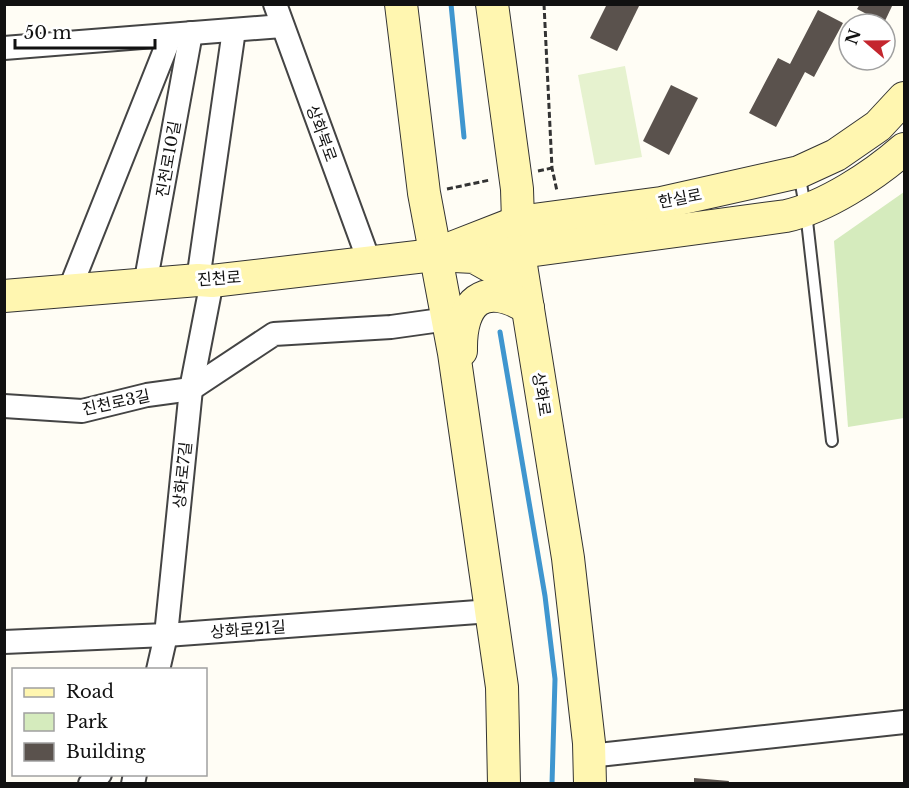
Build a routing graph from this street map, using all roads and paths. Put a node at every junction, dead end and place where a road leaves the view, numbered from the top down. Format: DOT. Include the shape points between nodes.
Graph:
graph roads {
  1 [pos="401,4"];
  2 [pos="492,4"];
  3 [pos="544,4"];
  4 [pos="278,15"];
  5 [pos="234,30"];
  6 [pos="181,34"];
  7 [pos="4,48"];
  8 [pos="904,98"];
  9 [pos="904,149"];
  10 [pos="552,168"];
  11 [pos="799,172"];
  12 [pos="515,176"];
  13 [pos="424,193"];
  14 [pos="806,212"];
  15 [pos="563,216"];
  16 [pos="518,222"];
  17 [pos="519,253"];
  18 [pos="434,255"];
  19 [pos="474,257"];
  20 [pos="369,261"];
  21 [pos="205,280"];
  22 [pos="145,285"];
  23 [pos="69,291"];
  24 [pos="4,296"];
  25 [pos="528,309"];
  26 [pos="448,319"];
  27 [pos="458,384"];
  28 [pos="191,389"];
  29 [pos="4,406"];
  30 [pos="832,441"];
  31 [pos="491,611"];
  32 [pos="166,635"];
  33 [pos="4,642"];
  34 [pos="158,668"];
  35 [pos="904,722"];
  36 [pos="590,770"];
  37 [pos="504,783"];
  1 -- 13 [label="main road"];
  2 -- 12 [label="main road, 상화로"];
  3 -- 10 [label="path"];
  4 -- 5 [label="street"];
  4 -- 20 [label="street, 상화북로"];
  5 -- 6 [label="street"];
  5 -- 21 [label="street"];
  6 -- 7 [label="street"];
  6 -- 22 [label="street, 진천로10길"];
  6 -- 23 [label="street"];
  8 -- 11 [label="main road, 한실로" via="878,126 836,155"];
  9 -- 14 [label="main road, 한실로" via="879,171"];
  10 -- 12 [label="path"];
  10 -- 15 [label="path"];
  11 -- 14 [label="lane"];
  11 -- 15 [label="main road, 한실로" via="662,203"];
  12 -- 13 [label="path"];
  12 -- 16 [label="main road, 상화로"];
  13 -- 18 [label="main road"];
  14 -- 17 [label="main road, 한실로"];
  14 -- 30 [label="lane"];
  15 -- 16 [label="main road, 한실로"];
  16 -- 17 [label="main road, 상화로"];
  16 -- 18 [label="main road, 한실로"];
  17 -- 19 [label="main road, 한실로"];
  17 -- 25 [label="main road, 상화로"];
  18 -- 19 [label="main road, 한실로"];
  18 -- 20 [label="main road, 진천로"];
  18 -- 26 [label="main road"];
  19 -- 25 [label="main road" via="510,277"];
  20 -- 21 [label="main road, 진천로"];
  21 -- 22 [label="main road, 진천로"];
  21 -- 28 [label="street, 상화로7길"];
  22 -- 23 [label="main road, 진천로"];
  23 -- 24 [label="main road, 진천로"];
  25 -- 27 [label="main road" via="503,296 487,297 472,304 464,319"];
  25 -- 36 [label="main road, 상화로" via="568,558"];
  26 -- 27 [label="main road"];
  26 -- 28 [label="street" via="391,327 274,334"];
  27 -- 31 [label="main road"];
  28 -- 29 [label="street, 진천로3길" via="82,411"];
  28 -- 32 [label="street, 상화로7길"];
  31 -- 32 [label="street, 상화로21길"];
  31 -- 37 [label="main road" via="502,687"];
  32 -- 33 [label="street, 상화로21길"];
  32 -- 34 [label="street, 상화로7길"];
  35 -- 36 [label="street"];
}
